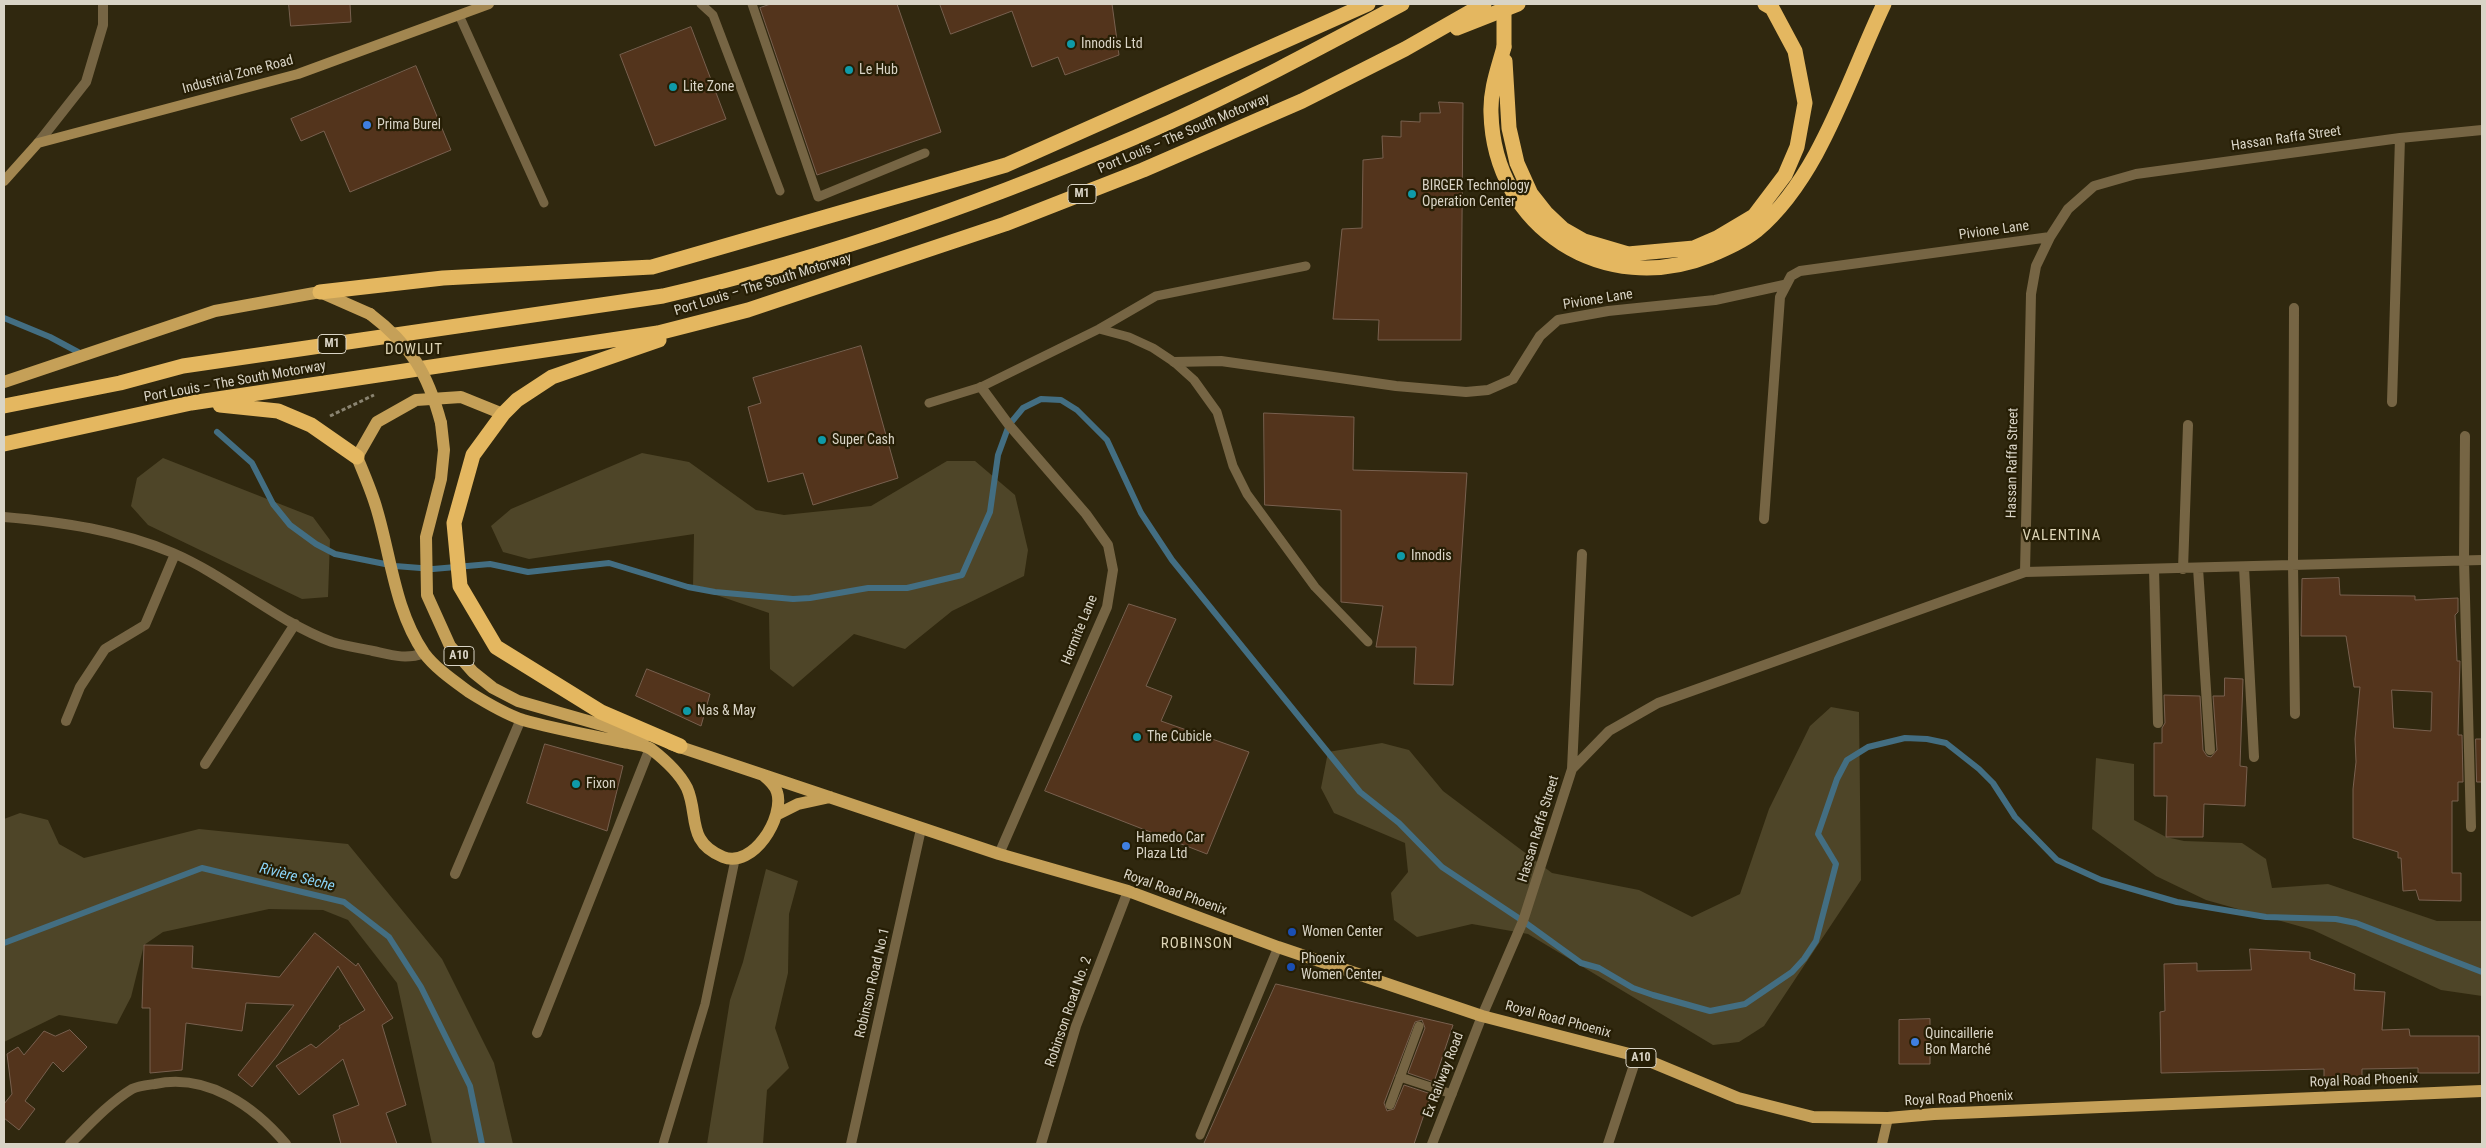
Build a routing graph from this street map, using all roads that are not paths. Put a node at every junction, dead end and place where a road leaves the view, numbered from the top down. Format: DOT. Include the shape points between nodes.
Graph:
graph roads {
  1 [pos="103,4"];
  2 [pos="488,4"];
  3 [pos="701,4"];
  4 [pos="752,4"];
  5 [pos="1368,4"];
  6 [pos="1374,4"];
  7 [pos="1402,4"];
  8 [pos="1484,4"];
  9 [pos="1504,4"];
  10 [pos="1518,4"];
  11 [pos="1765,4"];
  12 [pos="1884,4"];
  13 [pos="459,15"];
  14 [pos="1504,47"];
  15 [pos="1405,49"];
  16 [pos="1313,52"];
  17 [pos="2482,130"];
  18 [pos="2400,138"];
  19 [pos="38,144"];
  20 [pos="925,153"];
  21 [pos="1082,158"];
  22 [pos="1006,165"];
  23 [pos="4,181"];
  24 [pos="780,191"];
  25 [pos="544,203"];
  26 [pos="2050,237"];
  27 [pos="1306,266"];
  28 [pos="1784,284"];
  29 [pos="320,292"];
  30 [pos="2294,308"];
  31 [pos="748,310"];
  32 [pos="1099,329"];
  33 [pos="1174,362"];
  34 [pos="4,382"];
  35 [pos="981,387"];
  36 [pos="2392,402"];
  37 [pos="191,403"];
  38 [pos="929,403"];
  39 [pos="4,406"];
  40 [pos="503,414"];
  41 [pos="2188,425"];
  42 [pos="2465,436"];
  43 [pos="4,444"];
  44 [pos="357,457"];
  45 [pos="4,517"];
  46 [pos="1764,519"];
  47 [pos="175,554"];
  48 [pos="1582,554"];
  49 [pos="2464,560"];
  50 [pos="2482,560"];
  51 [pos="2292,565"];
  52 [pos="2244,567"];
  53 [pos="2198,568"];
  54 [pos="2154,569"];
  55 [pos="2183,569"];
  56 [pos="2024,572"];
  57 [pos="295,624"];
  58 [pos="1368,642"];
  59 [pos="424,653"];
  60 [pos="2295,714"];
  61 [pos="521,719"];
  62 [pos="66,721"];
  63 [pos="2158,723"];
  64 [pos="680,746"];
  65 [pos="650,748"];
  66 [pos="2210,750"];
  67 [pos="2254,757"];
  68 [pos="205,764"];
  69 [pos="1572,769"];
  70 [pos="762,774"];
  71 [pos="830,797"];
  72 [pos="776,815"];
  73 [pos="2471,827"];
  74 [pos="921,829"];
  75 [pos="1000,854"];
  76 [pos="735,860"];
  77 [pos="455,874"];
  78 [pos="1128,891"];
  79 [pos="1278,947"];
  80 [pos="1482,1016"];
  81 [pos="1420,1026"];
  82 [pos="537,1033"];
  83 [pos="1637,1056"];
  84 [pos="1400,1077"];
  85 [pos="2482,1091"];
  86 [pos="1452,1094"];
  87 [pos="1390,1105"];
  88 [pos="1888,1118"];
  89 [pos="1200,1135"];
  90 [pos="70,1144"];
  91 [pos="286,1144"];
  92 [pos="663,1144"];
  93 [pos="851,1144"];
  94 [pos="1041,1144"];
  95 [pos="1432,1144"];
  96 [pos="1608,1144"];
  97 [pos="1882,1144"];
  1 -- 19 [label="street" via="103,24 86,82"];
  2 -- 13 [label="street, Industrial Zone Road"];
  3 -- 24 [label="lane" via="713,15"];
  4 -- 20 [label="lane" via="818,197"];
  5 -- 22 [label="highway"];
  6 -- 16 [label="highway"];
  7 -- 16 [label="highway, Port Louis – The South Motorway / M1"];
  8 -- 15 [label="highway, Port Louis – The South Motorway / M1"];
  9 -- 14 [label="highway, bridge"];
  10 -- 15 [label="highway"];
  11 -- 14 [label="highway" via="1772,8 1795,51 1805,103 1797,147 1785,175 1754,216 1694,248 1628,254 1584,241 1563,229 1546,212 1532,194 1517,163 1509,128"];
  12 -- 14 [label="highway" via="1812,165 1794,189 1756,230 1733,245 1682,266 1626,268 1598,262 1554,239 1529,218 1510,189 1495,146 1490,114 1492,91"];
  13 -- 19 [label="street, Industrial Zone Road" via="298,74"];
  13 -- 25 [label="lane"];
  15 -- 31 [label="highway, Port Louis – The South Motorway / M1" via="1302,101 1142,170 1005,224"];
  16 -- 21 [label="highway, Port Louis – The South Motorway / M1" via="1170,122"];
  17 -- 18 [label="street, Hassan Raffa Street"];
  18 -- 26 [label="street, Hassan Raffa Street" via="2136,174 2094,186 2068,209"];
  18 -- 36 [label="street"];
  19 -- 23 [label="street"];
  21 -- 22 [label="highway"];
  21 -- 39 [label="highway, Port Louis – The South Motorway / M1" via="976,200 733,280 672,294 183,366 120,383"];
  22 -- 29 [label="highway" via="652,267 443,278"];
  26 -- 28 [label="street, Pivione Lane" via="1800,271"];
  26 -- 56 [label="street, Hassan Raffa Street" via="2036,266 2031,294"];
  27 -- 32 [label="lane" via="1156,296"];
  28 -- 33 [label="street, Pivione Lane" via="1715,300 1608,311 1558,320 1540,336 1513,379 1488,390 1466,392 1396,386 1221,361"];
  28 -- 46 [label="street" via="1780,297"];
  29 -- 34 [label="main road" via="215,312"];
  29 -- 64 [label="main road, A10, bridge" via="370,314 391,330 410,351 434,393 444,450 441,479 426,537 427,595 450,646 473,672 518,702"];
  30 -- 51 [label="street"];
  31 -- 37 [label="highway, Port Louis – The South Motorway / M1" via="658,333"];
  31 -- 40 [label="highway" via="552,377 517,400"];
  32 -- 33 [label="lane" via="1129,338"];
  32 -- 35 [label="lane"];
  33 -- 58 [label="lane" via="1194,380 1217,412 1233,466 1247,494 1314,587"];
  35 -- 38 [label="lane"];
  35 -- 75 [label="street, Hermite Lane" via="1009,425 1086,514 1108,545 1113,570 1107,607"];
  37 -- 43 [label="highway, Port Louis – The South Motorway / M1"];
  37 -- 44 [label="highway" via="278,411 311,425"];
  40 -- 44 [label="main road" via="461,397 416,400 377,422"];
  40 -- 64 [label="highway" via="473,455 454,523 460,586 496,647 601,712"];
  41 -- 55 [label="street"];
  42 -- 49 [label="street"];
  44 -- 59 [label="main road" via="377,510 389,565 409,625"];
  45 -- 47 [label="street" via="104,530"];
  47 -- 57 [label="street"];
  47 -- 62 [label="street" via="145,625 105,649 80,688"];
  48 -- 69 [label="street"];
  49 -- 50 [label="street"];
  49 -- 51 [label="street"];
  49 -- 73 [label="street"];
  51 -- 52 [label="street"];
  51 -- 60 [label="street"];
  52 -- 53 [label="street"];
  52 -- 67 [label="street"];
  53 -- 55 [label="street"];
  53 -- 66 [label="street"];
  54 -- 55 [label="street"];
  54 -- 56 [label="street"];
  54 -- 63 [label="street"];
  56 -- 69 [label="street, Hassan Raffa Street" via="1658,703 1609,731"];
  57 -- 59 [label="street" via="332,642 398,657 412,658"];
  57 -- 68 [label="street"];
  59 -- 61 [label="main road" via="450,678 480,699"];
  61 -- 65 [label="main road"];
  61 -- 77 [label="street"];
  64 -- 70 [label="main road, A10"];
  65 -- 76 [label="main road" via="676,772 687,788 695,831 707,847"];
  65 -- 82 [label="street"];
  69 -- 80 [label="street, Hassan Raffa Street" via="1523,921"];
  70 -- 71 [label="main road, A10"];
  70 -- 72 [label="main road" via="777,790"];
  71 -- 72 [label="main road" via="798,804"];
  71 -- 74 [label="main road, Royal Road Phoenix / A10"];
  72 -- 76 [label="main road" via="765,839 751,852"];
  74 -- 75 [label="main road, Royal Road Phoenix / A10"];
  74 -- 93 [label="street, Robinson Road No.1"];
  75 -- 78 [label="main road, Royal Road Phoenix / A10"];
  76 -- 92 [label="lane" via="705,1004"];
  78 -- 79 [label="main road, Royal Road Phoenix / A10"];
  78 -- 94 [label="street, Robinson Road No. 2" via="1076,1026"];
  79 -- 80 [label="main road, Royal Road Phoenix / A10"];
  79 -- 89 [label="lane"];
  80 -- 83 [label="main road, Royal Road Phoenix / A10"];
  80 -- 86 [label="street, Ex Railway Road"];
  81 -- 84 [label="lane"];
  83 -- 88 [label="main road, Royal Road Phoenix / A10" via="1738,1098 1813,1117"];
  83 -- 96 [label="street"];
  84 -- 86 [label="lane"];
  84 -- 87 [label="lane"];
  85 -- 88 [label="main road, Royal Road Phoenix / A10"];
  86 -- 95 [label="street, Ex Railway Road"];
  88 -- 97 [label="street"];
  90 -- 91 [label="street" via="97,1116 134,1088 168,1081 208,1087 231,1096 272,1127"];
}
